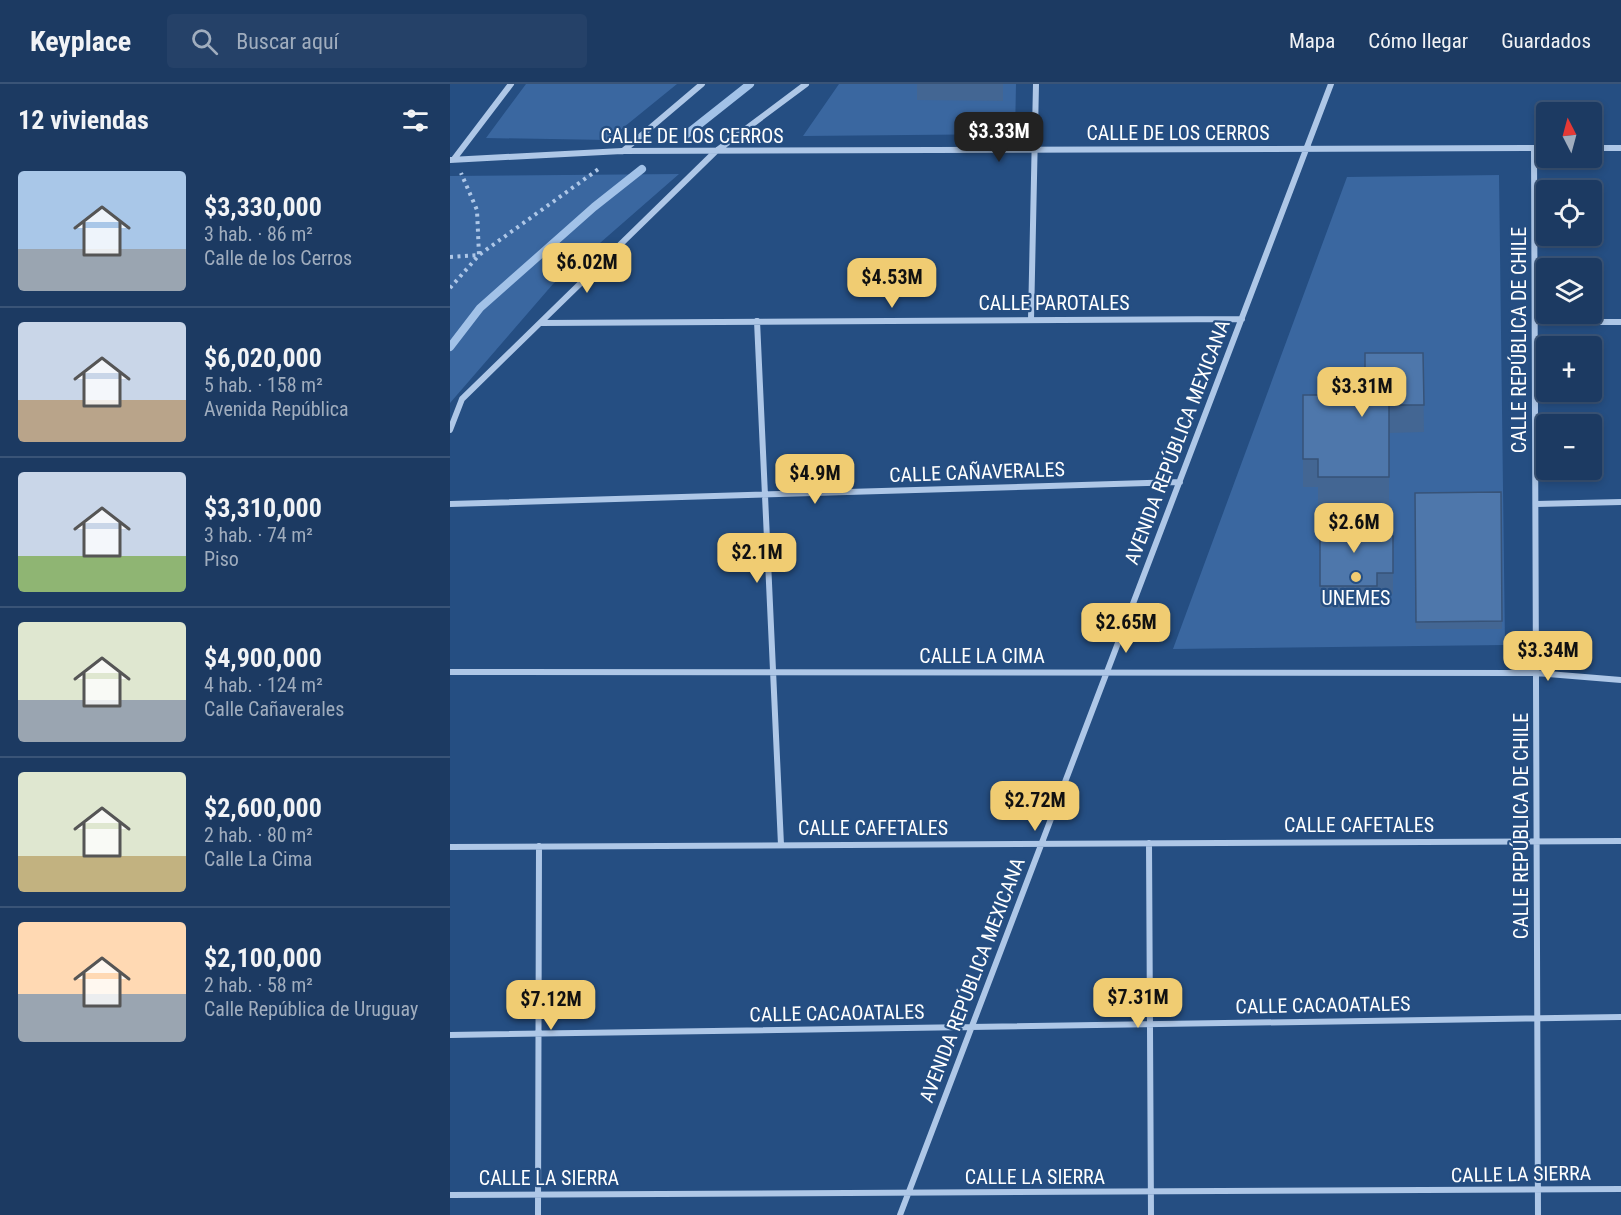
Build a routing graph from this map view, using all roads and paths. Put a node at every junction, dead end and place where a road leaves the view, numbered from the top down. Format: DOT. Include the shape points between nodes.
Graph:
graph roads {
  1 [pos="511,84"];
  2 [pos="702,84"];
  3 [pos="806,84"];
  4 [pos="1036,84"];
  5 [pos="1331,84"];
  6 [pos="1534,148"];
  7 [pos="1602,148"];
  8 [pos="1621,148"];
  9 [pos="1306,150"];
  10 [pos="622,151"];
  11 [pos="1035,151"];
  12 [pos="716,152"];
  13 [pos="452,159"];
  14 [pos="479,255"];
  15 [pos="450,257"];
  16 [pos="450,288"];
  17 [pos="1242,319"];
  18 [pos="1031,320"];
  19 [pos="757,321"];
  20 [pos="541,322"];
  21 [pos="1535,322"];
  22 [pos="1621,322"];
  23 [pos="450,430"];
  24 [pos="1180,482"];
  25 [pos="765,495"];
  26 [pos="1621,502"];
  27 [pos="450,504"];
  28 [pos="1536,504"];
  29 [pos="450,672"];
  30 [pos="773,672"];
  31 [pos="1106,672"];
  32 [pos="1536,673"];
  33 [pos="1621,680"];
  34 [pos="1537,841"];
  35 [pos="1621,841"];
  36 [pos="1149,843"];
  37 [pos="1041,844"];
  38 [pos="781,845"];
  39 [pos="539,846"];
  40 [pos="450,847"];
  41 [pos="1621,1017"];
  42 [pos="1538,1018"];
  43 [pos="1150,1024"];
  44 [pos="971,1027"];
  45 [pos="539,1034"];
  46 [pos="450,1035"];
  47 [pos="1621,1189"];
  48 [pos="1538,1191"];
  49 [pos="908,1193"];
  50 [pos="1151,1193"];
  51 [pos="450,1195"];
  52 [pos="538,1195"];
  53 [pos="538,1215"];
  54 [pos="900,1215"];
  55 [pos="1152,1215"];
  56 [pos="1538,1215"];
  1 -- 13 [label="street"];
  2 -- 10 [label="street"];
  3 -- 12 [label="street"];
  4 -- 11 [label="street"];
  5 -- 9 [label="street, AVENIDA REPÚBLICA MEXICANA"];
  6 -- 9 [label="street, CALLE DE LOS CERROS"];
  6 -- 21 [label="street, CALLE REPÚBLICA DE CHILE"];
  7 -- 8 [label="street"];
  9 -- 11 [label="street, CALLE DE LOS CERROS"];
  9 -- 17 [label="street, AVENIDA REPÚBLICA MEXICANA"];
  10 -- 12 [label="street, CALLE DE LOS CERROS"];
  10 -- 13 [label="street, CALLE DE LOS CERROS"];
  10 -- 14 [label="path"];
  11 -- 12 [label="street, CALLE DE LOS CERROS"];
  11 -- 18 [label="street"];
  12 -- 20 [label="street"];
  13 -- 14 [label="path" via="477,210"];
  14 -- 15 [label="path"];
  14 -- 16 [label="path"];
  17 -- 18 [label="street, CALLE PAROTALES"];
  17 -- 24 [label="street, AVENIDA REPÚBLICA MEXICANA"];
  18 -- 19 [label="street, CALLE PAROTALES"];
  19 -- 20 [label="street, CALLE PAROTALES"];
  19 -- 25 [label="street"];
  20 -- 23 [label="street" via="462,399"];
  21 -- 22 [label="street"];
  21 -- 28 [label="street, CALLE REPÚBLICA DE CHILE"];
  24 -- 25 [label="street, CALLE CAÑAVERALES"];
  24 -- 31 [label="street, AVENIDA REPÚBLICA MEXICANA"];
  25 -- 27 [label="street, CALLE CAÑAVERALES"];
  25 -- 30 [label="street"];
  26 -- 28 [label="street"];
  28 -- 32 [label="street, CALLE REPÚBLICA DE CHILE"];
  29 -- 30 [label="street, CALLE LA CIMA"];
  30 -- 31 [label="street, CALLE LA CIMA"];
  30 -- 38 [label="street"];
  31 -- 32 [label="street, CALLE LA CIMA"];
  31 -- 37 [label="street, AVENIDA REPÚBLICA MEXICANA"];
  32 -- 33 [label="street, CALLE LA CIMA"];
  32 -- 34 [label="street, CALLE REPÚBLICA DE CHILE"];
  34 -- 35 [label="street, CALLE CAFETALES"];
  34 -- 36 [label="street, CALLE CAFETALES"];
  34 -- 42 [label="street, CALLE REPÚBLICA DE CHILE"];
  36 -- 37 [label="street, CALLE CAFETALES"];
  36 -- 43 [label="street"];
  37 -- 38 [label="street, CALLE CAFETALES"];
  37 -- 44 [label="street, AVENIDA REPÚBLICA MEXICANA"];
  38 -- 39 [label="street, CALLE CAFETALES"];
  39 -- 40 [label="street, CALLE CAFETALES"];
  39 -- 45 [label="street"];
  41 -- 42 [label="street, CALLE CACAOATALES"];
  42 -- 43 [label="street, CALLE CACAOATALES"];
  42 -- 48 [label="street, CALLE REPÚBLICA DE CHILE"];
  43 -- 44 [label="street, CALLE CACAOATALES"];
  43 -- 50 [label="street"];
  44 -- 45 [label="street, CALLE CACAOATALES"];
  44 -- 49 [label="street, AVENIDA REPÚBLICA MEXICANA"];
  45 -- 46 [label="street, CALLE CACAOATALES"];
  45 -- 52 [label="street"];
  47 -- 48 [label="street, CALLE LA SIERRA"];
  48 -- 50 [label="street, CALLE LA SIERRA"];
  48 -- 56 [label="street, CALLE REPÚBLICA DE CHILE"];
  49 -- 50 [label="street, CALLE LA SIERRA"];
  49 -- 52 [label="street, CALLE LA SIERRA"];
  49 -- 54 [label="street, AVENIDA REPÚBLICA MEXICANA"];
  50 -- 55 [label="street"];
  51 -- 52 [label="street, CALLE LA SIERRA"];
  52 -- 53 [label="street"];
}
